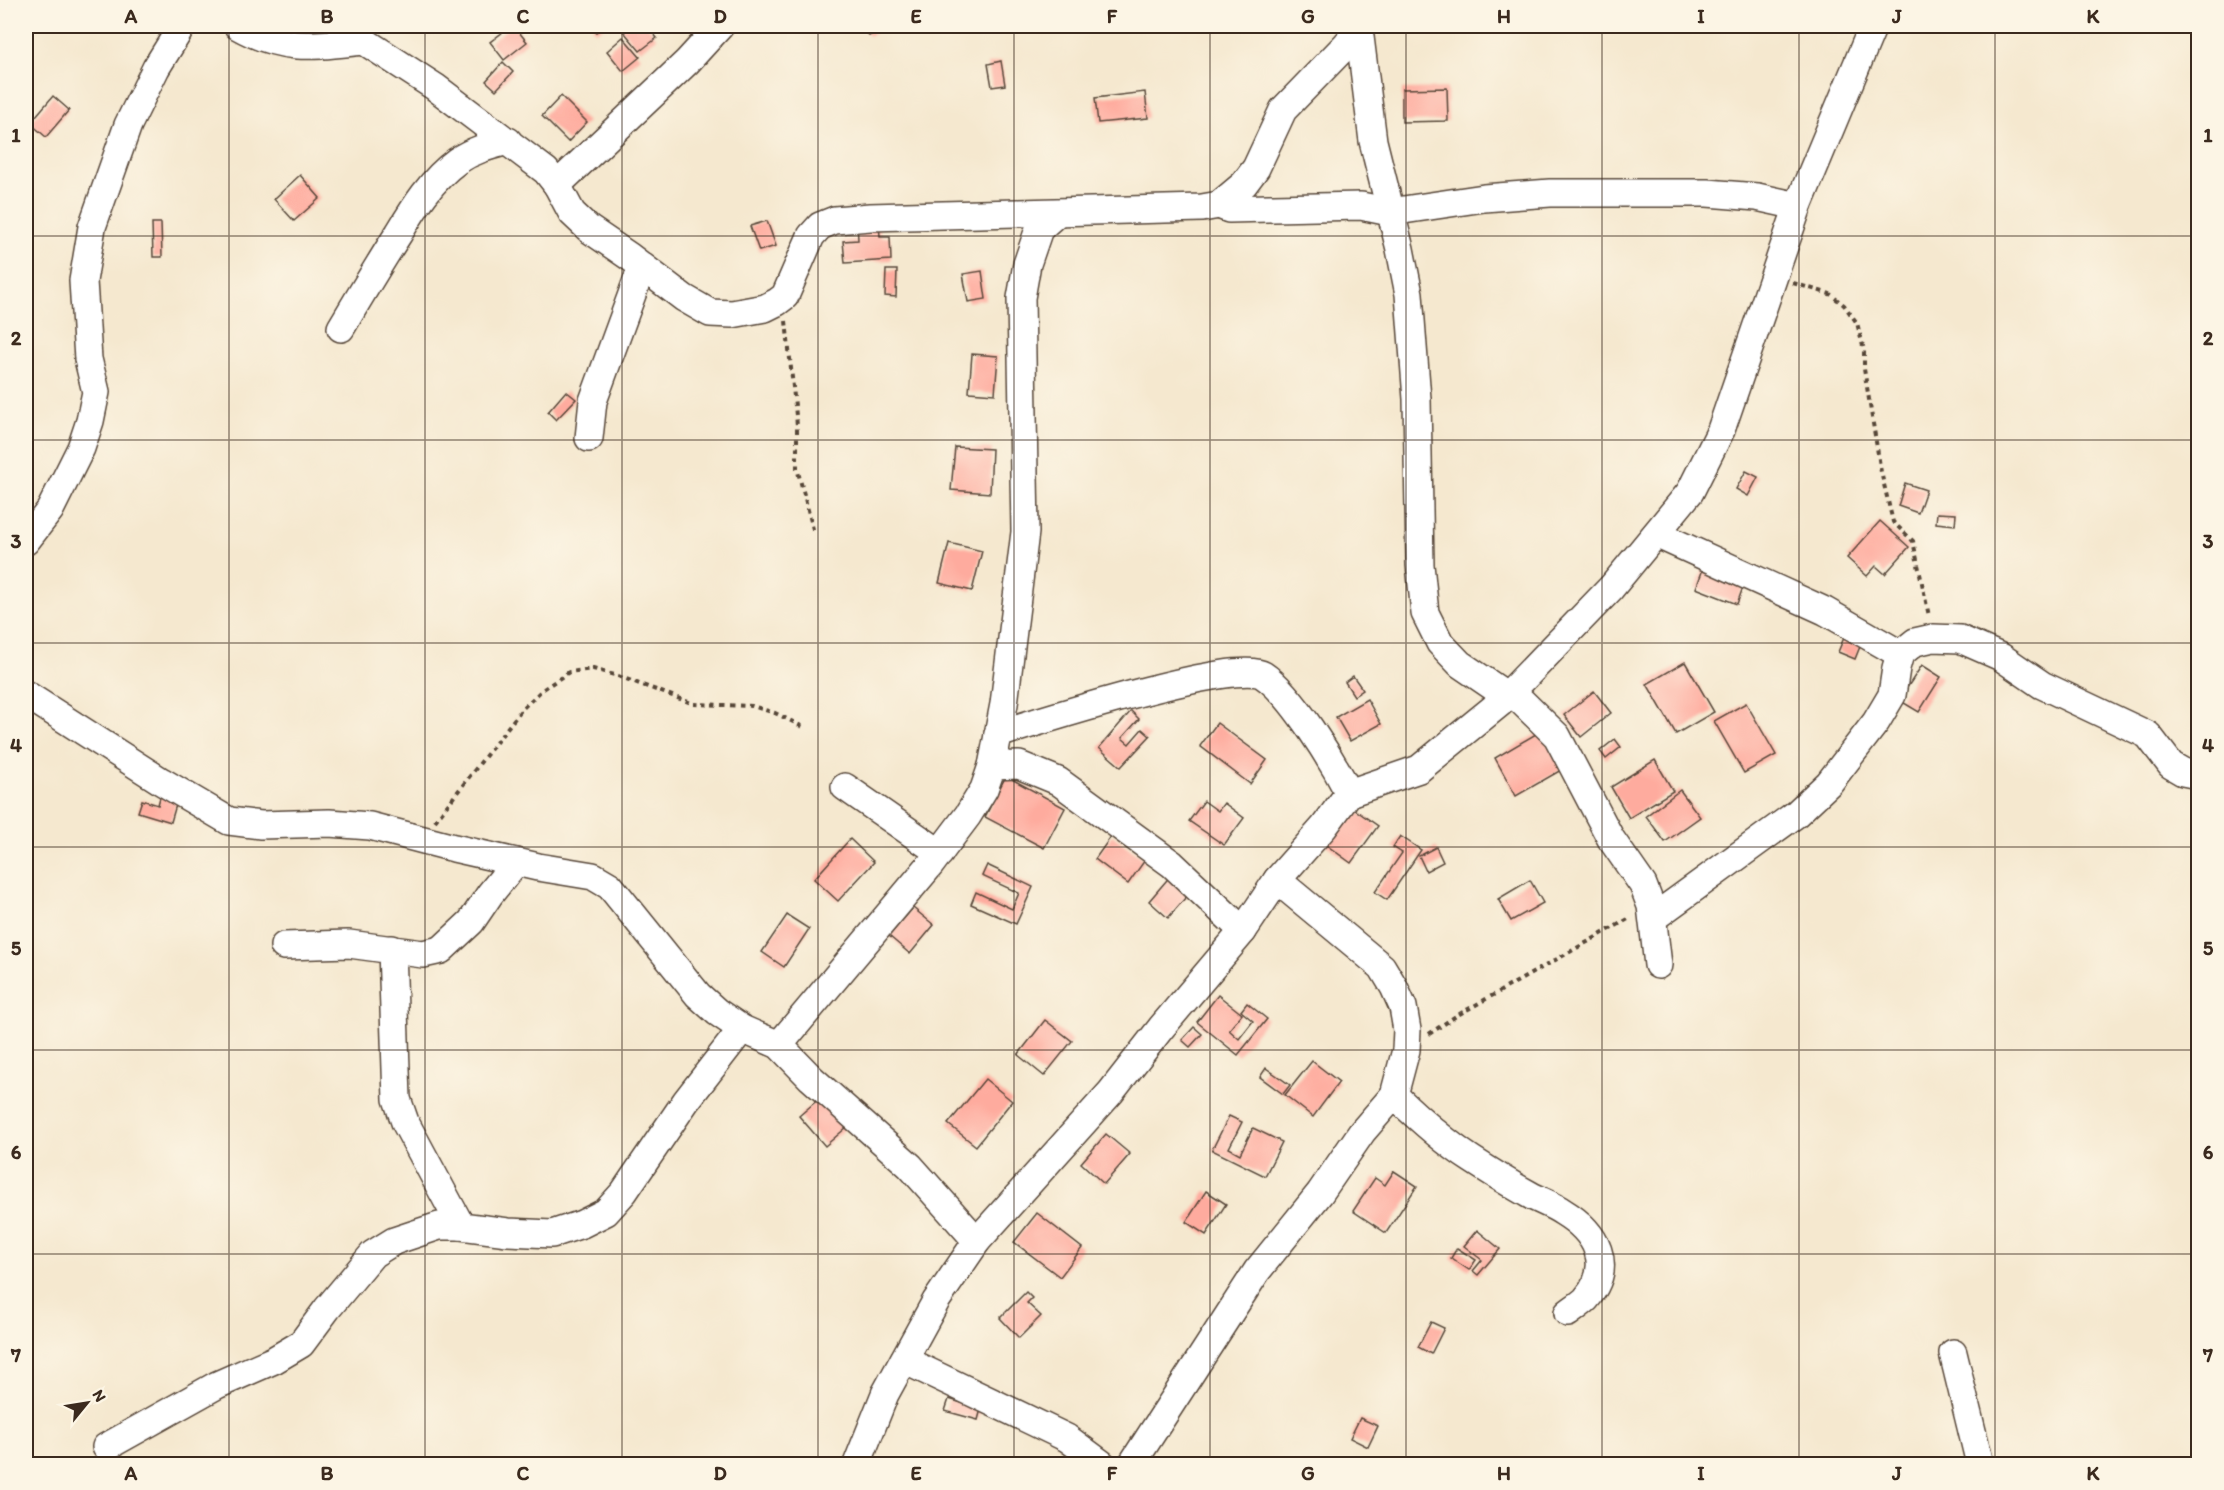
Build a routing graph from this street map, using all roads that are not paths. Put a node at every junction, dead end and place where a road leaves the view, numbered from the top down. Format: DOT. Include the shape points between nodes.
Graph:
graph roads {
  1 [pos="182,26"];
  2 [pos="238,26"];
  3 [pos="720,26"];
  4 [pos="1873,26"];
  5 [pos="1360,27"];
  6 [pos="362,33"];
  7 [pos="508,141"];
  8 [pos="557,185"];
  9 [pos="1219,205"];
  10 [pos="1798,206"];
  11 [pos="1390,212"];
  12 [pos="1057,213"];
  13 [pos="642,267"];
  14 [pos="341,328"];
  15 [pos="589,438"];
  16 [pos="1656,534"];
  17 [pos="26,541"];
  18 [pos="1900,654"];
  19 [pos="1509,694"];
  20 [pos="27,695"];
  21 [pos="998,734"];
  22 [pos="992,766"];
  23 [pos="2199,775"];
  24 [pos="845,787"];
  25 [pos="1349,793"];
  26 [pos="940,853"];
  27 [pos="516,862"];
  28 [pos="1277,880"];
  29 [pos="1652,912"];
  30 [pos="1243,931"];
  31 [pos="284,946"];
  32 [pos="392,949"];
  33 [pos="1658,965"];
  34 [pos="742,1029"];
  35 [pos="779,1045"];
  36 [pos="1394,1095"];
  37 [pos="461,1226"];
  38 [pos="977,1241"];
  39 [pos="1568,1313"];
  40 [pos="1953,1353"];
  41 [pos="904,1360"];
  42 [pos="106,1447"];
  43 [pos="856,1464"];
  44 [pos="1102,1464"];
  45 [pos="1132,1464"];
  46 [pos="1980,1464"];
  1 -- 17 [label="street" via="128,125 92,227 83,281 88,359 96,392 90,421 50,510"];
  2 -- 6 [label="street" via="271,42 309,46"];
  3 -- 8 [label="street"];
  4 -- 10 [label="street"];
  5 -- 9 [label="street" via="1283,110 1256,168"];
  5 -- 11 [label="street" via="1373,141"];
  6 -- 7 [label="street"];
  7 -- 8 [label="street" via="546,171"];
  7 -- 14 [label="street" via="478,149 442,175 404,225"];
  8 -- 13 [label="street" via="572,213"];
  9 -- 11 [label="street" via="1361,206"];
  9 -- 12 [label="street"];
  10 -- 11 [label="street" via="1757,197 1707,193 1550,193"];
  10 -- 16 [label="street" via="1721,430 1690,492"];
  11 -- 19 [label="street" via="1409,294 1414,350 1425,613 1440,643 1460,664"];
  12 -- 13 [label="street" via="835,220 820,226 811,237 785,296 765,309 732,314 710,313"];
  12 -- 21 [label="street" via="1039,229 1021,298 1025,532"];
  13 -- 15 [label="street" via="592,401"];
  16 -- 18 [label="street" via="1825,611"];
  16 -- 19 [label="street" via="1611,588"];
  18 -- 23 [label="street" via="1915,642 1960,639 2001,657 2043,685 2148,735 2171,765"];
  18 -- 29 [label="street" via="1892,695 1829,783 1796,814"];
  19 -- 25 [label="street" via="1419,769"];
  19 -- 29 [label="street" via="1557,736 1611,839 1643,885"];
  20 -- 27 [label="street" via="229,821 370,826"];
  21 -- 22 [label="street"];
  21 -- 25 [label="street" via="1165,686 1244,671 1262,674 1302,717"];
  22 -- 26 [label="street" via="984,789"];
  22 -- 30 [label="street" via="1019,765 1058,781 1172,864"];
  24 -- 26 [label="street"];
  25 -- 28 [label="street"];
  26 -- 35 [label="street"];
  27 -- 32 [label="street" via="471,922 441,950 423,954"];
  27 -- 34 [label="street" via="593,876 610,886 698,995"];
  28 -- 30 [label="street"];
  28 -- 36 [label="street" via="1382,967 1394,987 1407,1030"];
  29 -- 33 [label="street"];
  30 -- 38 [label="street" via="1111,1092"];
  31 -- 32 [label="street" via="349,944"];
  32 -- 37 [label="street" via="396,1099"];
  34 -- 35 [label="street"];
  34 -- 37 [label="street" via="606,1212 552,1234"];
  35 -- 38 [label="street" via="910,1166"];
  36 -- 39 [label="street" via="1469,1158 1585,1228 1595,1242 1600,1274 1586,1299"];
  36 -- 45 [label="street" via="1257,1271"];
  37 -- 42 [label="street" via="439,1226 394,1241 373,1254 301,1344"];
  38 -- 41 [label="street" via="936,1301"];
  40 -- 46 [label="street"];
  41 -- 43 [label="street"];
  41 -- 44 [label="street" via="1058,1433"];
}
